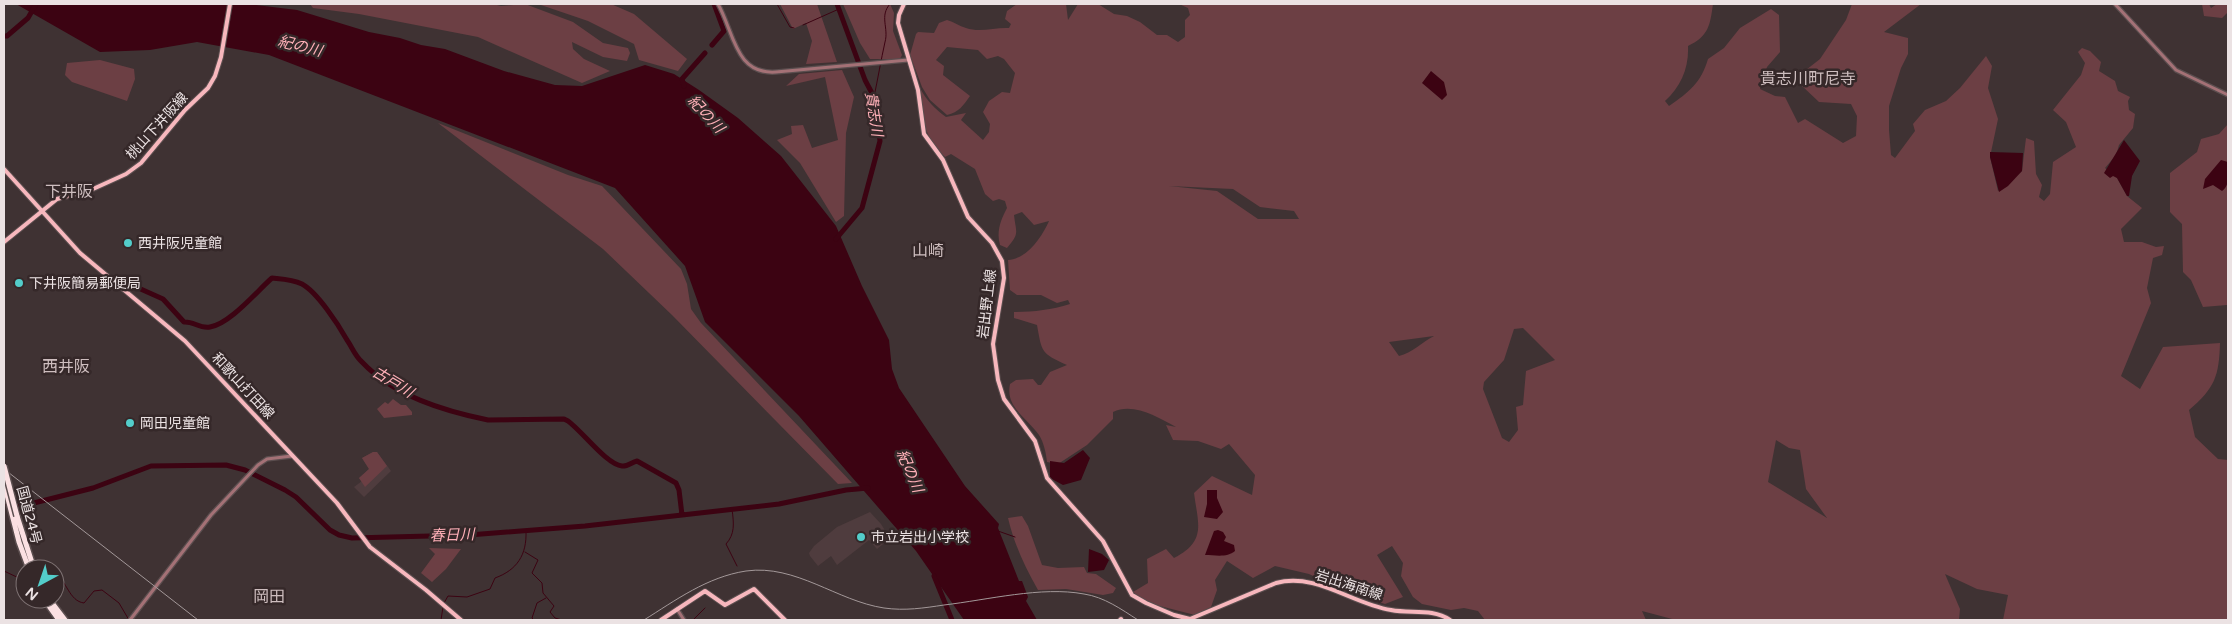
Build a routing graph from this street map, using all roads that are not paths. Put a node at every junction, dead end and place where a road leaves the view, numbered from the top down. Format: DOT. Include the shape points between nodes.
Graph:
graph roads {
  1 [pos="230,4"];
  2 [pos="718,4"];
  3 [pos="904,4"];
  4 [pos="2115,4"];
  5 [pos="908,60"];
  6 [pos="2228,95"];
  7 [pos="4,170"];
  8 [pos="42,212"];
  9 [pos="4,242"];
  10 [pos="292,456"];
  11 [pos="4,466"];
  12 [pos="4,483"];
  13 [pos="14,515"];
  14 [pos="26,559"];
  15 [pos="30,559"];
  16 [pos="51,609"];
  17 [pos="57,609"];
  18 [pos="677,609"];
  19 [pos="59,620"];
  20 [pos="65,620"];
  21 [pos="131,620"];
  22 [pos="461,620"];
  23 [pos="661,620"];
  24 [pos="684,620"];
  25 [pos="785,620"];
  26 [pos="1185,620"];
  27 [pos="1450,620"];
  1 -- 8 [label="main road, 桃山下井阪線" via="215,76 208,88 134,170 93,189 57,199"];
  2 -- 5 [label="street" via="739,54 750,66 767,73"];
  3 -- 5 [label="main road, 岩出野上線" via="898,23"];
  4 -- 6 [label="street" via="2176,70"];
  5 -- 26 [label="main road, 岩出野上線" via="918,90 924,134 943,160 968,217 1002,261 1004,278 993,344 1004,400 1031,434 1047,478 1102,541 1132,595"];
  7 -- 8 [label="main road, 和歌山打田線"];
  8 -- 9 [label="main road, 桃山下井阪線"];
  8 -- 10 [label="main road, 和歌山打田線" via="80,253 184,340"];
  10 -- 21 [label="street" via="267,459 258,465 211,515"];
  10 -- 22 [label="main road, 和歌山打田線" via="337,503 379,555"];
  11 -- 13 [label="highway, 国道24号, bridge"];
  12 -- 13 [label="highway, 国道24号"];
  13 -- 14 [label="highway, 国道24号"];
  13 -- 15 [label="highway, 国道24号"];
  16 -- 19 [label="highway"];
  17 -- 20 [label="highway"];
  18 -- 23 [label="main road"];
  18 -- 24 [label="street"];
  18 -- 25 [label="main road" via="705,591 725,605 754,589"];
  26 -- 27 [label="main road, 岩出海南線" via="1290,580 1319,585 1391,610 1434,613"];
}
